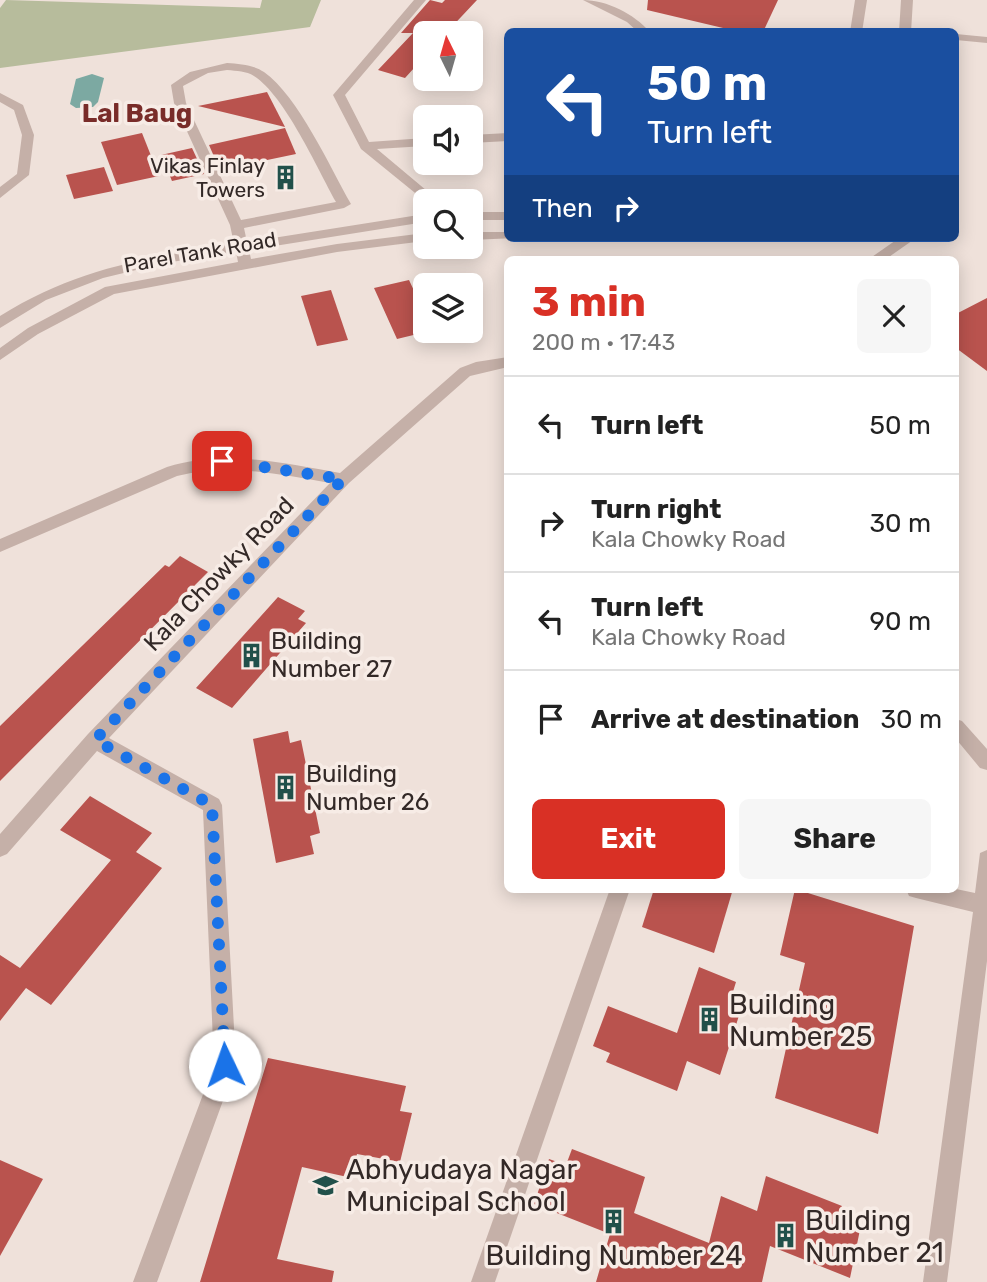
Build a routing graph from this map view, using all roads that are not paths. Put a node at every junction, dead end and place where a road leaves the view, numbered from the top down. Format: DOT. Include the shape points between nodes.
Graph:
graph roads {
  1 [pos="420,0"];
  2 [pos="589,0"];
  3 [pos="860,0"];
  4 [pos="906,0"];
  5 [pos="640,28"];
  6 [pos="856,28"];
  7 [pos="907,28"];
  8 [pos="959,37"];
  9 [pos="987,40"];
  10 [pos="0,97"];
  11 [pos="504,137"];
  12 [pos="483,138"];
  13 [pos="413,143"];
  14 [pos="365,146"];
  15 [pos="418,189"];
  16 [pos="0,194"];
  17 [pos="483,216"];
  18 [pos="504,216"];
  19 [pos="413,220"];
  20 [pos="237,225"];
  21 [pos="483,236"];
  22 [pos="504,236"];
  23 [pos="413,239"];
  24 [pos="903,242"];
  25 [pos="242,246"];
  26 [pos="881,256"];
  27 [pos="245,264"];
  28 [pos="0,323"];
  29 [pos="0,355"];
  30 [pos="504,363"];
  31 [pos="343,479"];
  32 [pos="0,546"];
  33 [pos="959,730"];
  34 [pos="95,740"];
  35 [pos="987,762"];
  36 [pos="0,848"];
  37 [pos="987,859"];
  38 [pos="619,893"];
  39 [pos="933,893"];
  40 [pos="985,905"];
  41 [pos="145,1282"];
  42 [pos="483,1282"];
  43 [pos="935,1282"];
  1 -- 14 [label="street" via="339,95"];
  2 -- 5 [label="street"];
  3 -- 6 [label="street"];
  4 -- 7 [label="street"];
  8 -- 9 [label="street"];
  10 -- 16 [label="street" via="19,108 29,135 23,175"];
  11 -- 12 [label="street"];
  13 -- 14 [label="street"];
  14 -- 15 [label="street"];
  17 -- 18 [label="street"];
  19 -- 25 [label="street"];
  20 -- 20 [label="street" via="180,103 177,85 188,75 213,69 258,73 279,96 344,205"];
  20 -- 25 [label="street"];
  21 -- 22 [label="street"];
  23 -- 27 [label="street, Parel Tank Road"];
  24 -- 26 [label="street"];
  25 -- 27 [label="street"];
  25 -- 28 [label="street" via="99,274 41,297"];
  27 -- 29 [label="street, Parel Tank Road" via="110,290 33,331"];
  30 -- 31 [label="street" via="464,372"];
  31 -- 32 [label="street, Kala Chowky Road" via="222,461 197,463"];
  31 -- 34 [label="street, Kala Chowky Road"];
  33 -- 35 [label="street"];
  34 -- 36 [label="street, Kala Chowky Road"];
  34 -- 41 [label="street" via="212,805 225,1065"];
  37 -- 40 [label="street"];
  38 -- 42 [label="street"];
  39 -- 40 [label="street"];
  40 -- 43 [label="street"];
}
